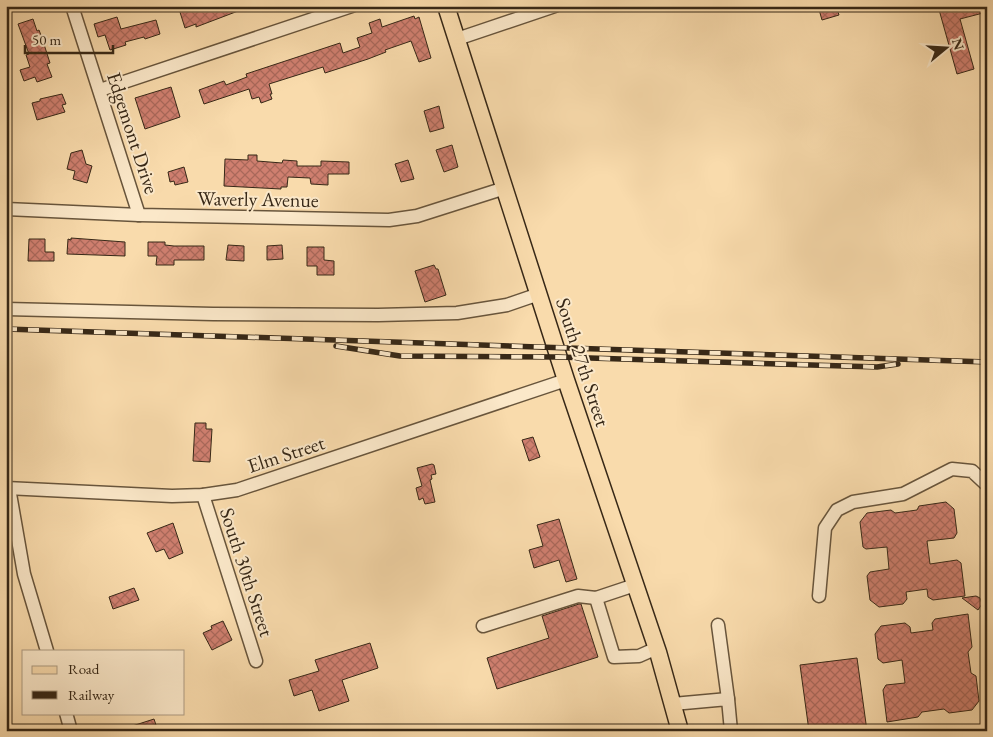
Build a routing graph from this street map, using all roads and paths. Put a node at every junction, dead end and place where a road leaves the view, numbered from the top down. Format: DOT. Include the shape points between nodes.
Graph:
graph roads {
  1 [pos="72,6"];
  2 [pos="352,6"];
  3 [pos="446,6"];
  4 [pos="555,6"];
  5 [pos="522,12"];
  6 [pos="457,39"];
  7 [pos="100,90"];
  8 [pos="505,188"];
  9 [pos="6,209"];
  10 [pos="139,215"];
  11 [pos="539,294"];
  12 [pos="6,309"];
  13 [pos="566,380"];
  14 [pos="987,484"];
  15 [pos="8,488"];
  16 [pos="203,495"];
  17 [pos="635,585"];
  18 [pos="819,596"];
  19 [pos="596,598"];
  20 [pos="718,625"];
  21 [pos="483,626"];
  22 [pos="657,648"];
  23 [pos="47,650"];
  24 [pos="256,661"];
  25 [pos="728,699"];
  26 [pos="673,704"];
  27 [pos="66,714"];
  28 [pos="71,731"];
  29 [pos="680,731"];
  30 [pos="731,731"];
  1 -- 7 [label="street, Edgemont Drive"];
  2 -- 7 [label="street"];
  3 -- 6 [label="main road, South 27th Street"];
  4 -- 5 [label="street"];
  5 -- 6 [label="street"];
  6 -- 8 [label="main road, South 27th Street"];
  7 -- 10 [label="street, Edgemont Drive"];
  8 -- 10 [label="street, Waverly Avenue" via="425,214 389,220"];
  8 -- 11 [label="main road, South 27th Street"];
  9 -- 10 [label="street, Waverly Avenue"];
  11 -- 12 [label="street" via="508,305 457,313 222,314"];
  11 -- 13 [label="main road, South 27th Street"];
  13 -- 16 [label="street, Elm Street" via="237,490"];
  13 -- 17 [label="main road, South 27th Street"];
  14 -- 18 [label="street" via="972,471 952,469 903,494 853,502 837,510 825,528"];
  15 -- 16 [label="street, Elm Street"];
  15 -- 23 [label="street" via="24,574"];
  16 -- 24 [label="street, South 30th Street"];
  17 -- 19 [label="street"];
  17 -- 22 [label="main road, South 27th Street"];
  19 -- 21 [label="street" via="578,596"];
  19 -- 22 [label="street" via="614,657 638,656"];
  20 -- 25 [label="street"];
  22 -- 26 [label="main road, South 27th Street"];
  25 -- 26 [label="street"];
  25 -- 30 [label="street"];
  26 -- 29 [label="main road, South 27th Street"];
  27 -- 28 [label="street"];
}
